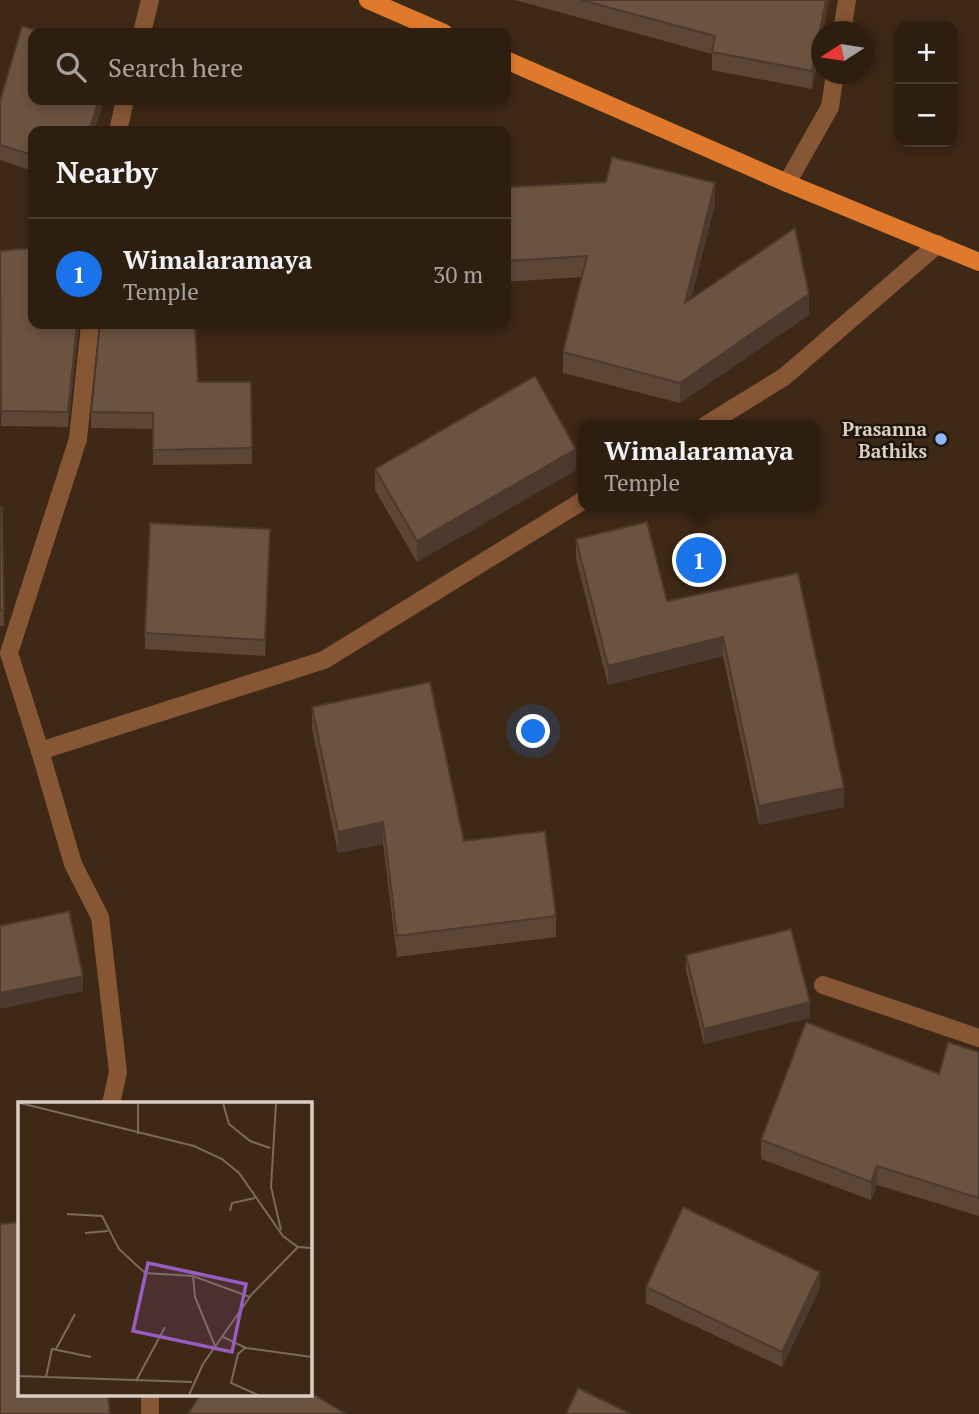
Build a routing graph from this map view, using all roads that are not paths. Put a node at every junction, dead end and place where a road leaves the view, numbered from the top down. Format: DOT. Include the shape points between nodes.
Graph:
graph roads {
  1 [pos="150,0"];
  2 [pos="368,0"];
  3 [pos="847,0"];
  4 [pos="844,21"];
  5 [pos="143,28"];
  6 [pos="432,28"];
  7 [pos="511,62"];
  8 [pos="833,84"];
  9 [pos="124,105"];
  10 [pos="119,126"];
  11 [pos="787,183"];
  12 [pos="937,244"];
  13 [pos="979,261"];
  14 [pos="89,329"];
  15 [pos="714,420"];
  16 [pos="578,503"];
  17 [pos="40,751"];
  18 [pos="823,985"];
  19 [pos="979,1038"];
  20 [pos="111,1102"];
  21 [pos="150,1396"];
  22 [pos="150,1414"];
  1 -- 5 [label="street"];
  2 -- 6 [label="main road"];
  3 -- 4 [label="street"];
  7 -- 11 [label="main road"];
  8 -- 11 [label="street" via="830,107"];
  9 -- 10 [label="street"];
  11 -- 12 [label="main road"];
  12 -- 13 [label="main road"];
  12 -- 15 [label="street" via="784,377"];
  14 -- 17 [label="street" via="78,439 9,653"];
  16 -- 17 [label="street" via="324,660"];
  17 -- 20 [label="street" via="73,864 100,917 118,1072"];
  18 -- 19 [label="street"];
  21 -- 22 [label="street"];
}
